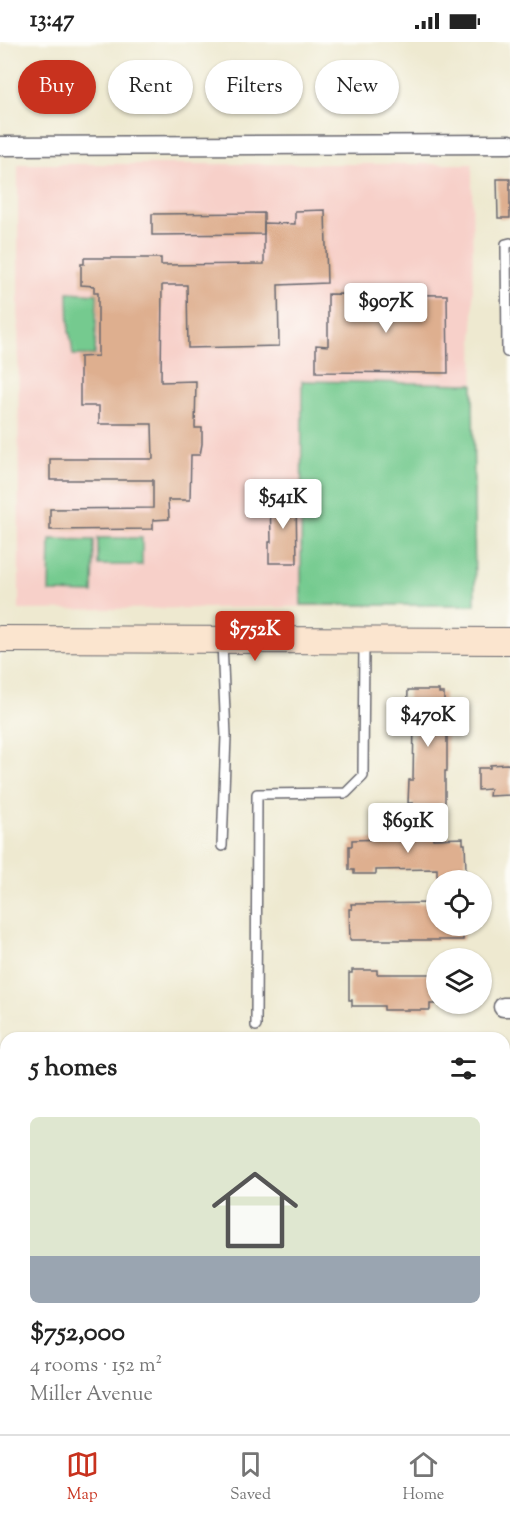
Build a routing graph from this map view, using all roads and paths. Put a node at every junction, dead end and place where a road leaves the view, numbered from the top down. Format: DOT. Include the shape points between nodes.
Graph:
graph roads {
  1 [pos="510,144"];
  2 [pos="0,146"];
  3 [pos="510,243"];
  4 [pos="510,352"];
  5 [pos="0,639"];
  6 [pos="222,640"];
  7 [pos="364,640"];
  8 [pos="510,641"];
  9 [pos="222,846"];
  10 [pos="256,1026"];
  1 -- 2 [label="street"];
  3 -- 4 [label="lane" via="506,243"];
  5 -- 6 [label="street"];
  6 -- 7 [label="street"];
  6 -- 9 [label="lane" via="226,736"];
  7 -- 8 [label="street"];
  7 -- 10 [label="lane" via="363,776 346,793 257,794"];
}
